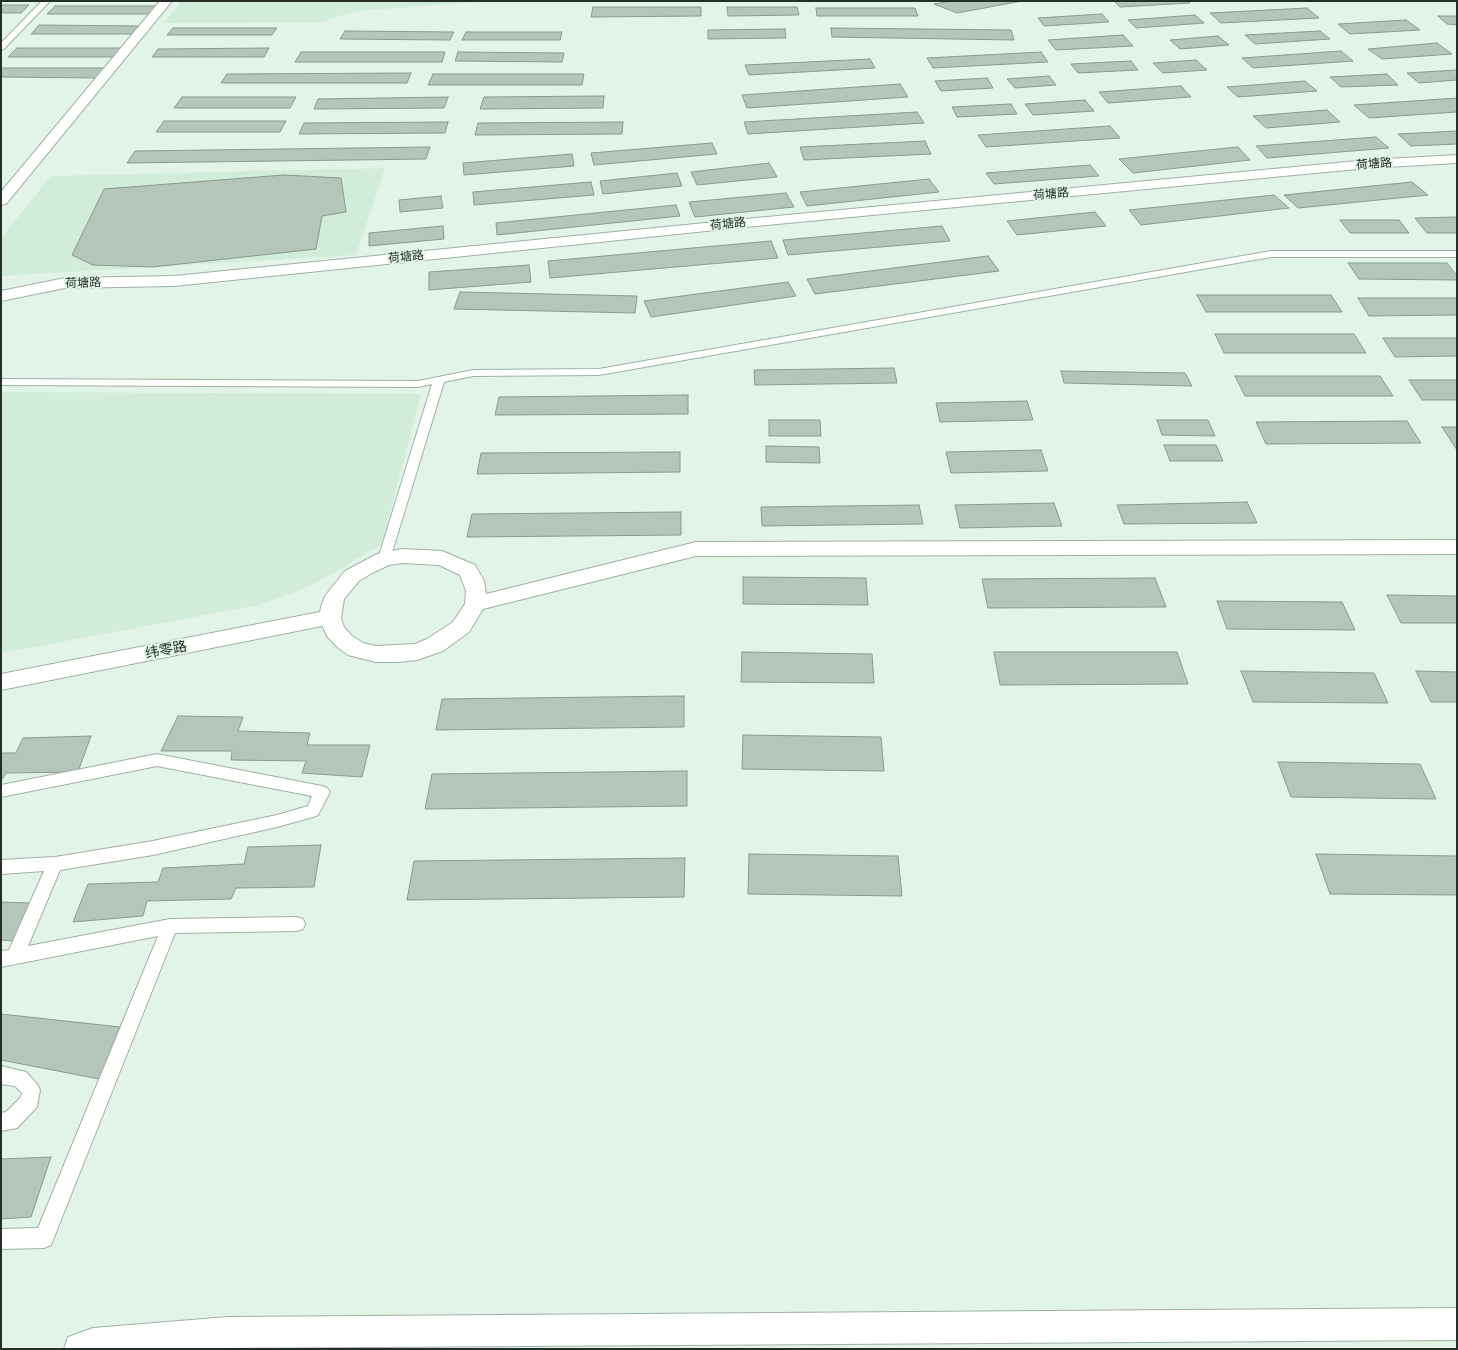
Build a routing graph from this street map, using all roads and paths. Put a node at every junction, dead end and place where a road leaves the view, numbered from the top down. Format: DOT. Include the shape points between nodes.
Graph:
graph roads {
  1 [pos="46,1"];
  2 [pos="166,1"];
  3 [pos="1,47"];
  4 [pos="1457,159"];
  5 [pos="1,201"];
  6 [pos="1457,254"];
  7 [pos="1,296"];
  8 [pos="439,380"];
  9 [pos="1,382"];
  10 [pos="1457,547"];
  11 [pos="384,559"];
  12 [pos="475,604"];
  13 [pos="330,618"];
  14 [pos="1,682"];
  15 [pos="1,790"];
  16 [pos="55,864"];
  17 [pos="1,867"];
  18 [pos="297,924"];
  19 [pos="170,926"];
  20 [pos="8,958"];
  21 [pos="1,1075"];
  22 [pos="1,1122"];
  23 [pos="1,1239"];
  24 [pos="1457,1324"];
  25 [pos="80,1349"];
  1 -- 3 [label="lane"];
  2 -- 5 [label="street"];
  4 -- 7 [label="street, 荷塘路" via="1360,165 735,224 174,281 65,283"];
  6 -- 8 [label="lane" via="1271,254 599,372 473,373"];
  8 -- 9 [label="lane" via="418,384"];
  8 -- 11 [label="lane"];
  10 -- 12 [label="street" via="696,549"];
  11 -- 12 [label="street" via="422,556 442,558 456,563 468,570 474,581"];
  11 -- 13 [label="street" via="352,576 342,586 331,607"];
  12 -- 13 [label="street" via="461,627 435,645 417,652 398,654 376,654 356,649 335,631"];
  13 -- 14 [label="street, 纬零路"];
  15 -- 16 [label="lane" via="157,760 322,792 313,811 277,821 153,848"];
  16 -- 17 [label="lane"];
  16 -- 20 [label="lane"];
  18 -- 19 [label="lane"];
  19 -- 20 [label="lane"];
  19 -- 23 [label="lane" via="44,1238"];
  21 -- 22 [label="lane" via="20,1078 31,1090 30,1101 10,1121"];
  24 -- 25 [label="street" via="228,1333 93,1344"];
}
